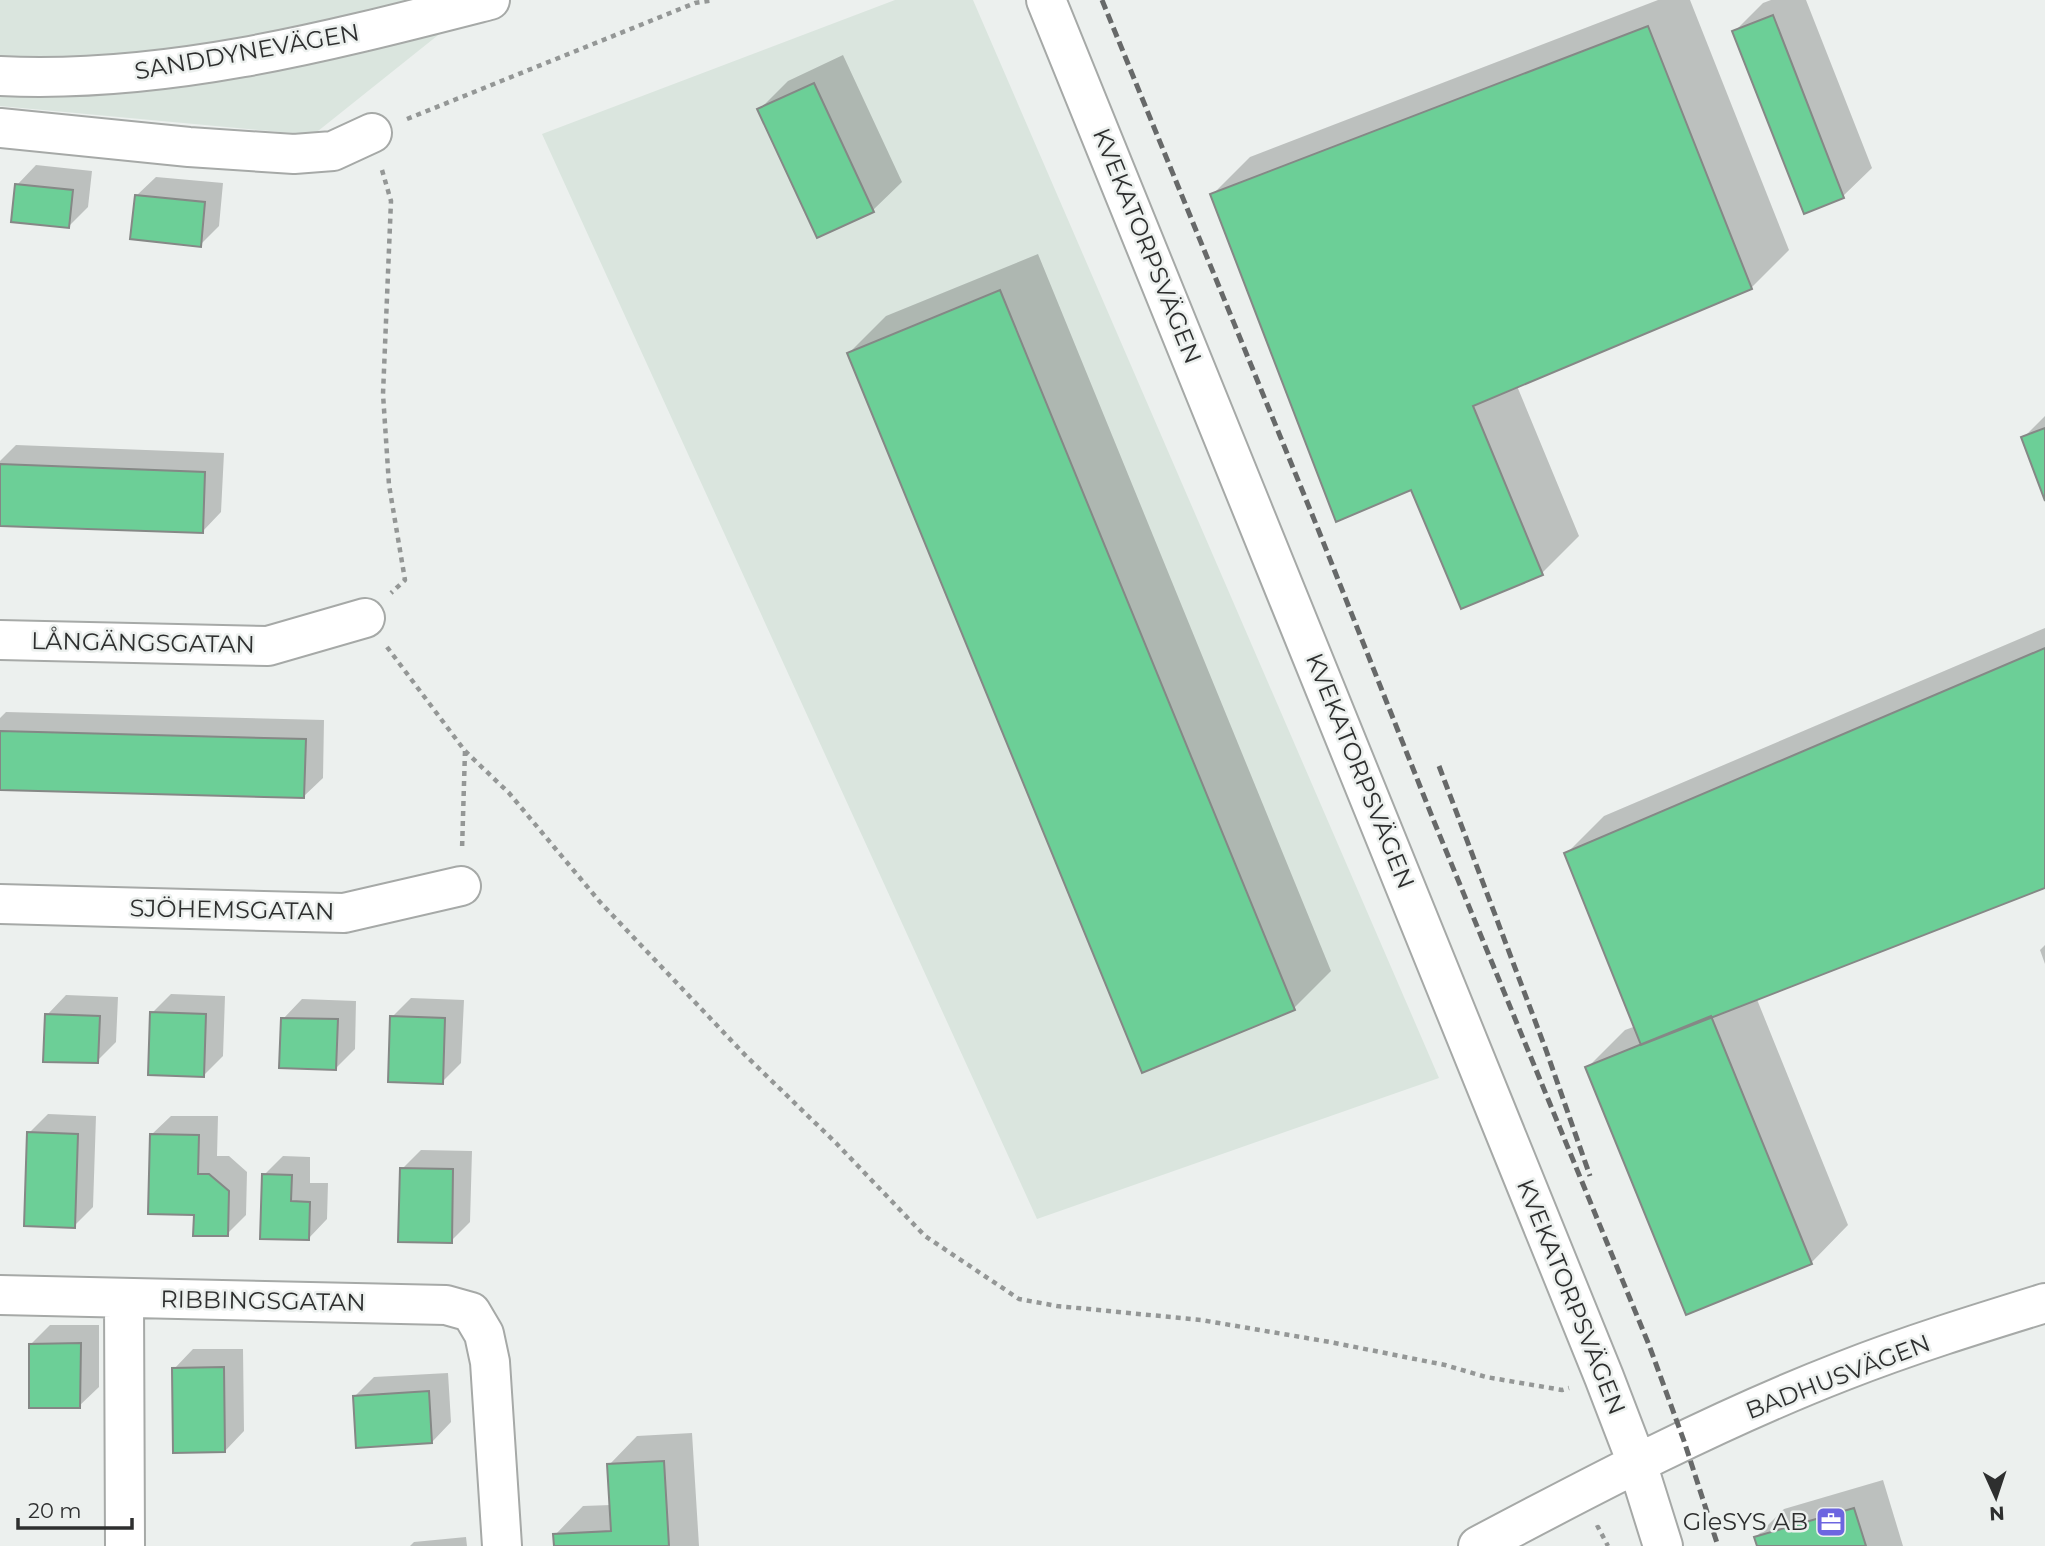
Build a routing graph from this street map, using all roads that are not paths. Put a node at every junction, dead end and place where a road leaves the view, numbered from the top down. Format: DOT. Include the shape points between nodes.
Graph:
graph roads {
  1 [pos="490,0"];
  2 [pos="1046,0"];
  3 [pos="0,76"];
  4 [pos="0,128"];
  5 [pos="372,133"];
  6 [pos="365,618"];
  7 [pos="0,640"];
  8 [pos="461,886"];
  9 [pos="0,904"];
  10 [pos="0,1295"];
  11 [pos="124,1298"];
  12 [pos="2045,1303"];
  13 [pos="1637,1463"];
  14 [pos="125,1546"];
  15 [pos="502,1546"];
  16 [pos="1478,1546"];
  17 [pos="1663,1546"];
  1 -- 3 [label="street, SANDDYNEVÄGEN" via="328,41 181,68 91,76"];
  2 -- 13 [label="street, KVEKATORPSVÄGEN"];
  4 -- 5 [label="street" via="294,155 332,151"];
  6 -- 7 [label="street, LÅNGÄNGSGATAN" via="268,646"];
  8 -- 9 [label="street, SJÖHEMSGATAN" via="344,913"];
  10 -- 11 [label="street, RIBBINGSGATAN"];
  11 -- 14 [label="street"];
  11 -- 15 [label="street, RIBBINGSGATAN" via="446,1305 471,1312 484,1334 490,1362"];
  12 -- 13 [label="street, BADHUSVÄGEN" via="1844,1371"];
  13 -- 16 [label="street, BADHUSVÄGEN"];
  13 -- 17 [label="street, KVEKATORPSVÄGEN"];
}
